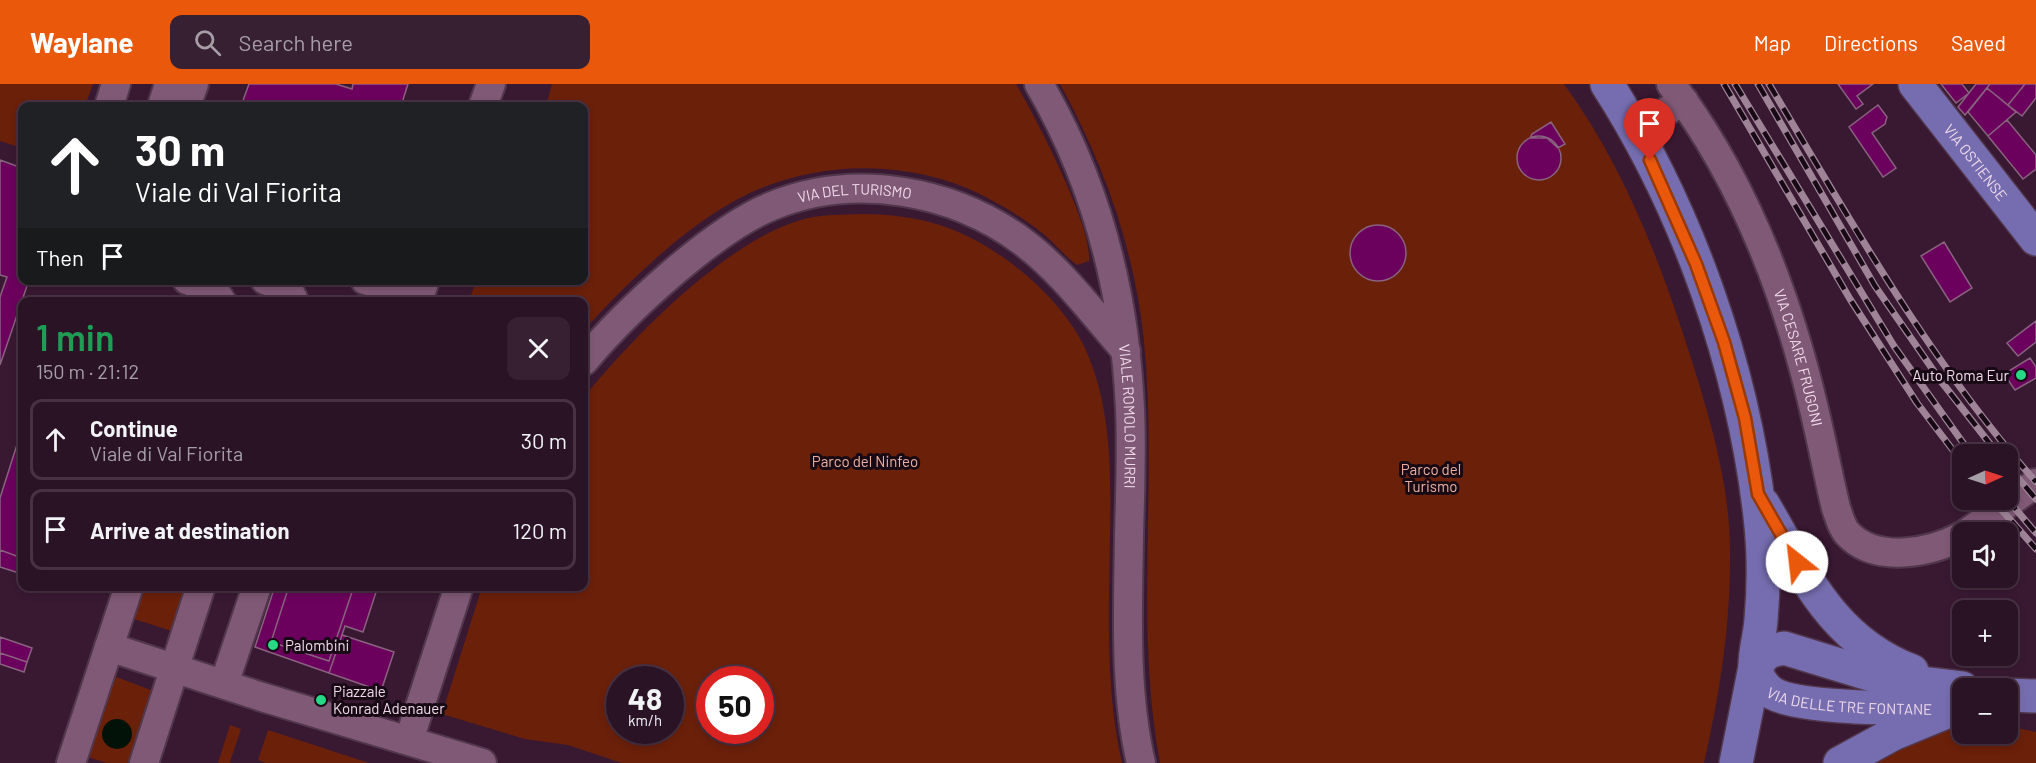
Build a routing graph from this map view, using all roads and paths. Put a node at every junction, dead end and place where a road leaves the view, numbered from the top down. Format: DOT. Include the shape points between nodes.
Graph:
graph roads {
  1 [pos="116,84"];
  2 [pos="169,84"];
  3 [pos="194,84"];
  4 [pos="491,84"];
  5 [pos="1039,84"];
  6 [pos="1607,84"];
  7 [pos="1915,84"];
  8 [pos="1678,92"];
  9 [pos="110,102"];
  10 [pos="163,102"];
  11 [pos="187,102"];
  12 [pos="484,102"];
  13 [pos="1634,130"];
  14 [pos="745,200"];
  15 [pos="732,228"];
  16 [pos="2036,239"];
  17 [pos="200,285"];
  18 [pos="276,285"];
  19 [pos="379,285"];
  20 [pos="219,297"];
  21 [pos="292,297"];
  22 [pos="416,297"];
  23 [pos="1126,351"];
  24 [pos="588,357"];
  25 [pos="2036,483"];
  26 [pos="1758,494"];
  27 [pos="1982,522"];
  28 [pos="1952,540"];
  29 [pos="127,591"];
  30 [pos="199,591"];
  31 [pos="254,591"];
  32 [pos="457,591"];
  33 [pos="110,647"];
  34 [pos="1755,667"];
  35 [pos="175,668"];
  36 [pos="224,684"];
  37 [pos="1952,693"];
  38 [pos="1952,695"];
  39 [pos="2018,695"];
  40 [pos="2036,696"];
  41 [pos="1952,698"];
  42 [pos="1952,701"];
  43 [pos="403,739"];
  44 [pos="71,763"];
  45 [pos="144,763"];
  46 [pos="482,763"];
  47 [pos="1141,763"];
  48 [pos="1736,763"];
  49 [pos="1840,763"];
  1 -- 9 [label="street"];
  2 -- 10 [label="street"];
  3 -- 11 [label="street"];
  4 -- 12 [label="street"];
  5 -- 23 [label="street, VIALE ROMOLO MURRI" via="1081,168 1101,224 1114,274"];
  6 -- 13 [label="main road"];
  7 -- 16 [label="main road, VIA OSTIENSE"];
  8 -- 13 [label="street"];
  8 -- 28 [label="street, VIA CESARE FRUGONI" via="1722,163 1767,257 1799,353 1844,529 1867,545 1895,553 1930,548"];
  13 -- 26 [label="main road" via="1682,230 1713,311 1745,418"];
  14 -- 15 [label="street"];
  15 -- 23 [label="street, VIA DEL TURISMO" via="776,204 831,192 888,191 937,198 990,220 1024,243 1054,269"];
  15 -- 24 [label="street, VIA DEL TURISMO" via="659,286"];
  17 -- 20 [label="street" via="215,291"];
  18 -- 21 [label="street" via="289,291"];
  19 -- 22 [label="street"];
  23 -- 47 [label="street, VIALE ROMOLO MURRI" via="1131,411 1129,650"];
  25 -- 27 [label="street"];
  26 -- 34 [label="main road" via="1763,592"];
  26 -- 37 [label="main road" via="1814,592 1839,623 1880,656"];
  29 -- 33 [label="street"];
  30 -- 35 [label="street"];
  31 -- 36 [label="street"];
  32 -- 43 [label="street" via="411,734"];
  33 -- 35 [label="street"];
  33 -- 44 [label="street"];
  34 -- 38 [label="main road, VIA DELLE TRE FONTANE" via="1767,652 1785,648"];
  34 -- 41 [label="main road, VIA DELLE TRE FONTANE" via="1770,692 1794,699 1854,706"];
  34 -- 48 [label="main road, VIA DELLE TRE FONTANE"];
  35 -- 36 [label="street"];
  35 -- 45 [label="street"];
  36 -- 43 [label="street"];
  39 -- 40 [label="main road"];
  42 -- 49 [label="main road"];
  43 -- 46 [label="street"];
}
